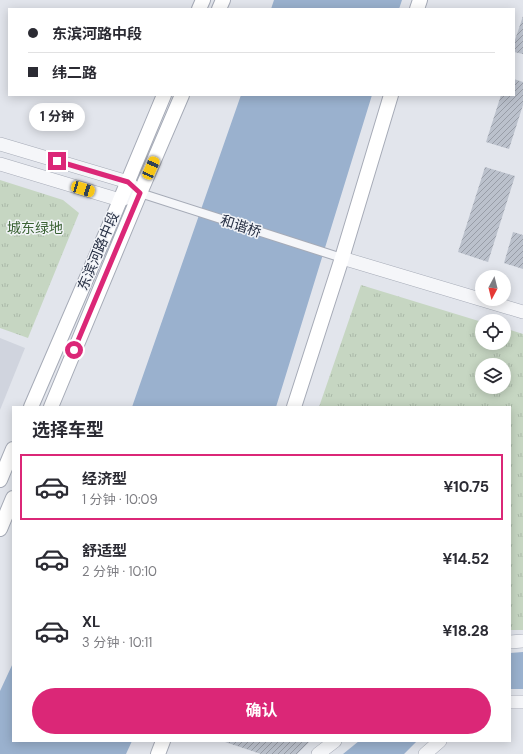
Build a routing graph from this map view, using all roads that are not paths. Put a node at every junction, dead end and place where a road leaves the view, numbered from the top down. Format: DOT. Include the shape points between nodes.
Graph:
graph roads {
  1 [pos="164,96"];
  2 [pos="182,96"];
  3 [pos="391,96"];
  4 [pos="0,144"];
  5 [pos="0,164"];
  6 [pos="128,182"];
  7 [pos="140,193"];
  8 [pos="120,200"];
  9 [pos="342,258"];
  10 [pos="523,312"];
  11 [pos="31,406"];
  12 [pos="51,406"];
  13 [pos="294,406"];
  14 [pos="12,451"];
  15 [pos="0,480"];
  16 [pos="12,500"];
  17 [pos="0,529"];
  18 [pos="523,641"];
  19 [pos="511,642"];
  20 [pos="511,702"];
  21 [pos="523,702"];
  22 [pos="163,742"];
  23 [pos="334,742"];
  24 [pos="439,742"];
  25 [pos="158,754"];
  26 [pos="318,754"];
  27 [pos="425,754"];
  1 -- 6 [label="main road, 东滨河路中段"];
  2 -- 7 [label="main road, 东滨河路中段"];
  3 -- 9 [label="main road"];
  4 -- 6 [label="street"];
  5 -- 8 [label="street"];
  6 -- 7 [label="street"];
  6 -- 8 [label="main road, 东滨河路中段"];
  7 -- 8 [label="street"];
  7 -- 9 [label="street, 和谐桥"];
  7 -- 12 [label="main road, 东滨河路中段"];
  8 -- 11 [label="main road, 东滨河路中段"];
  9 -- 10 [label="street"];
  9 -- 13 [label="main road"];
  14 -- 15 [label="main road"];
  16 -- 17 [label="main road"];
  18 -- 19 [label="street"];
  20 -- 21 [label="street"];
  22 -- 25 [label="main road"];
  23 -- 26 [label="street"];
  24 -- 27 [label="street"];
}
